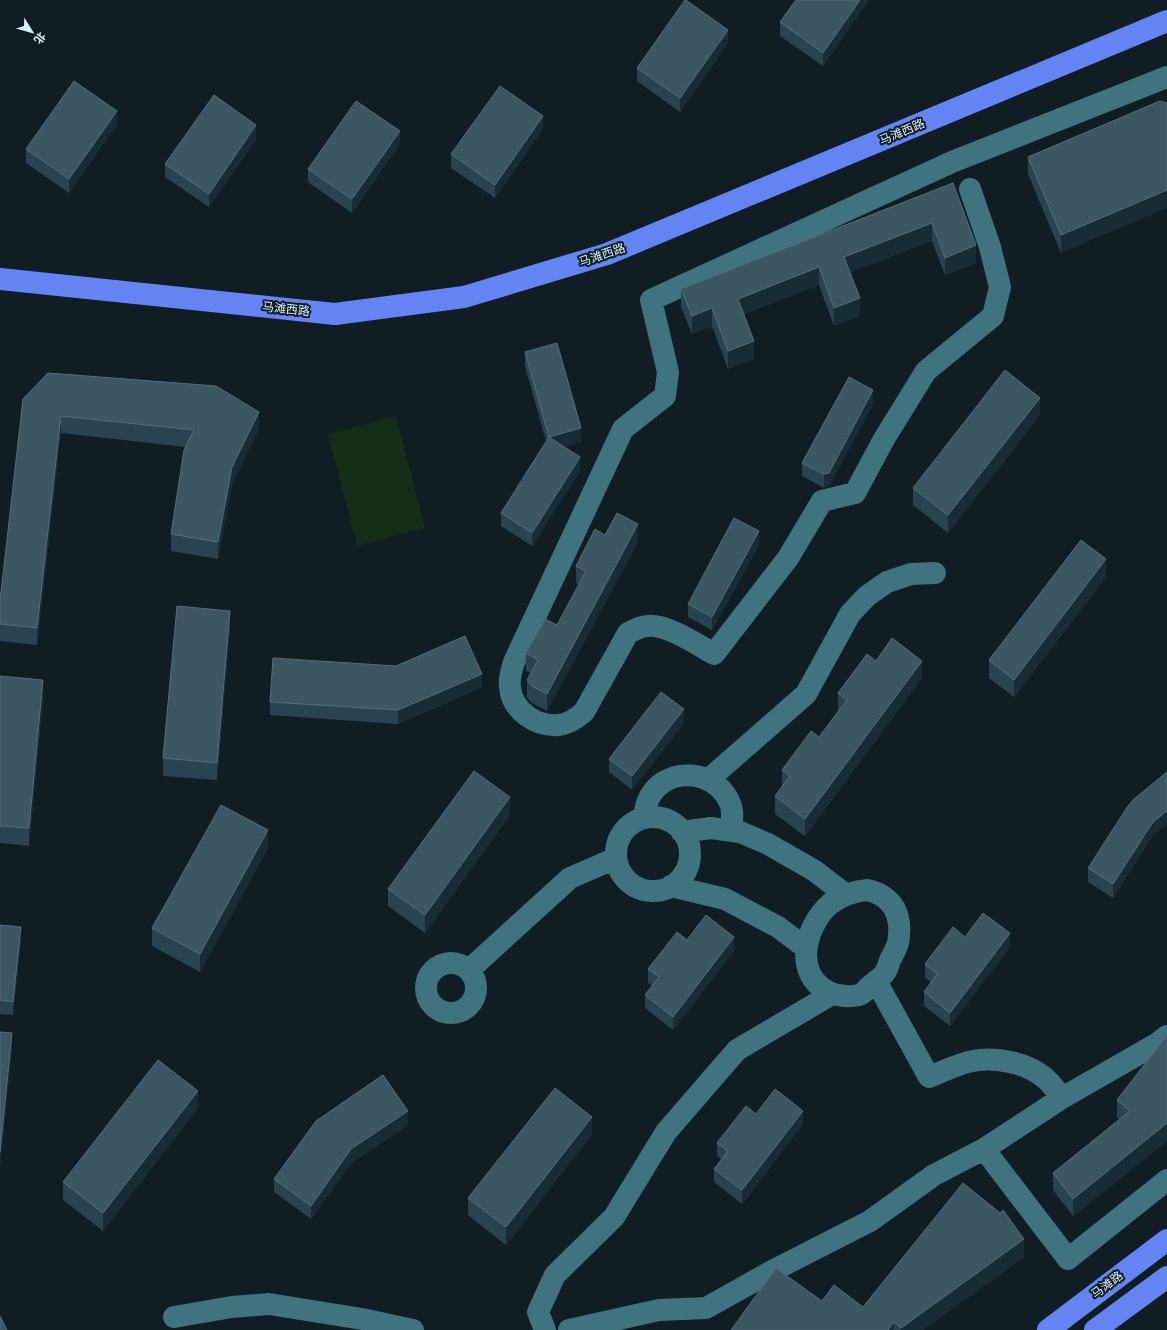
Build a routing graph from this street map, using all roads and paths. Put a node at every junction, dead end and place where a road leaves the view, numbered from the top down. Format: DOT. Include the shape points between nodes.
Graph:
graph roads {
  1 [pos="1167,21"];
  2 [pos="1167,77"];
  3 [pos="970,189"];
  4 [pos="0,279"];
  5 [pos="935,573"];
  6 [pos="709,780"];
  7 [pos="644,818"];
  8 [pos="731,831"];
  9 [pos="682,832"];
  10 [pos="616,858"];
  11 [pos="671,886"];
  12 [pos="846,895"];
  13 [pos="806,948"];
  14 [pos="469,970"];
  15 [pos="876,981"];
  16 [pos="832,994"];
  17 [pos="1167,1036"];
  18 [pos="1062,1098"];
  19 [pos="984,1149"];
  20 [pos="1167,1180"];
  21 [pos="1167,1240"];
  22 [pos="1167,1277"];
  23 [pos="174,1317"];
  24 [pos="1099,1329"];
  25 [pos="412,1330"];
  26 [pos="545,1330"];
  27 [pos="569,1330"];
  28 [pos="1048,1330"];
  1 -- 4 [label="main road, 马滩西路" via="607,254 464,297 335,314"];
  2 -- 3 [label="street" via="952,162 651,300 668,372 664,396 623,429 514,662 510,689 514,702 522,713 534,721 547,725 560,725 579,716 584,712 628,633 638,628 661,627 714,654 788,558 822,502 855,493 884,439 926,371 993,316 1000,287 990,247"];
  5 -- 6 [label="street" via="911,574 887,582 867,596 850,614 806,694"];
  6 -- 7 [label="street" via="695,775 680,775 666,780 655,790 647,803"];
  6 -- 8 [label="street" via="721,789 729,801 733,816"];
  7 -- 9 [label="street" via="665,819"];
  7 -- 10 [label="street" via="626,828 616,847"];
  8 -- 9 [label="street" via="711,828"];
  8 -- 12 [label="street" via="740,832 768,844 815,871"];
  9 -- 11 [label="street" via="687,841 689,861 682,876"];
  10 -- 11 [label="street" via="623,877 640,889 661,890"];
  10 -- 14 [label="street" via="570,878"];
  11 -- 13 [label="street" via="725,899 778,927"];
  12 -- 13 [label="street" via="831,904 819,916 810,931"];
  12 -- 15 [label="street" via="856,891 877,892 894,906 898,917 898,944 884,974"];
  13 -- 16 [label="street" via="812,976 820,986"];
  15 -- 16 [label="street" via="860,995"];
  15 -- 18 [label="street" via="929,1077 972,1061 1000,1060 1040,1074"];
  16 -- 26 [label="street" via="737,1050 666,1132 614,1217 554,1275 538,1312"];
  17 -- 18 [label="street"];
  18 -- 19 [label="street"];
  19 -- 20 [label="street" via="1068,1260"];
  19 -- 27 [label="street" via="934,1175 870,1221 706,1308 659,1310"];
  21 -- 28 [label="main road, 马滩路"];
  22 -- 24 [label="main road"];
  23 -- 25 [label="street" via="232,1307 269,1304"];
}
